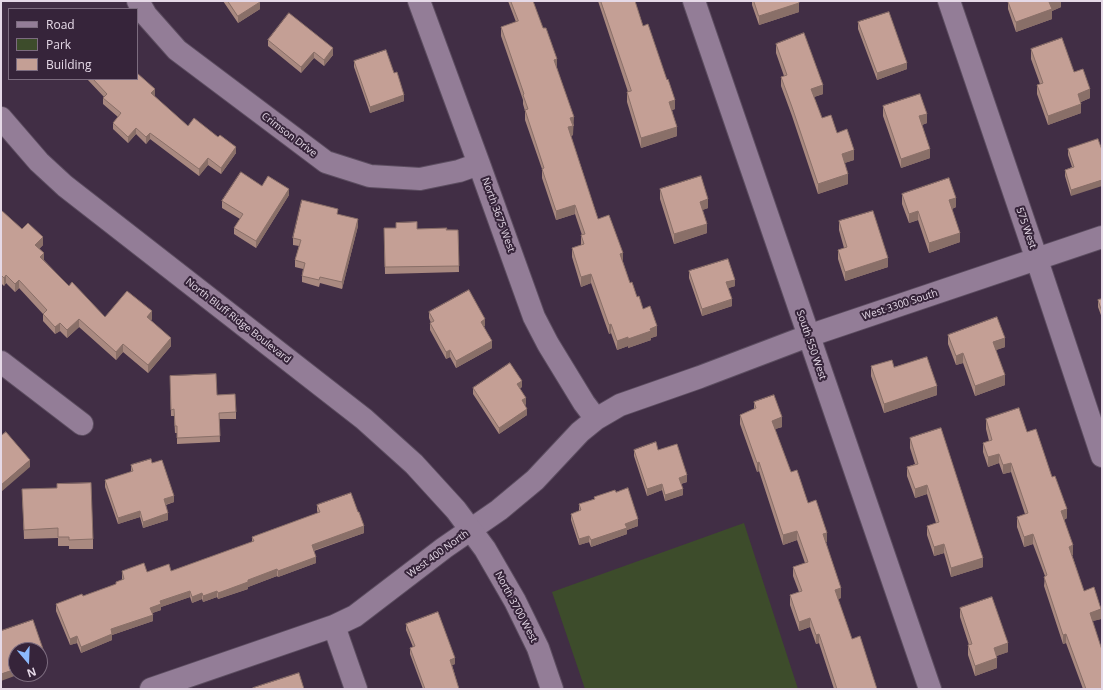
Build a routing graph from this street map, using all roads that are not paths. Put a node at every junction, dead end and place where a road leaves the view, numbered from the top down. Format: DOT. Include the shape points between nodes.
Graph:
graph roads {
  1 [pos="138,1"];
  2 [pos="419,1"];
  3 [pos="694,1"];
  4 [pos="948,1"];
  5 [pos="1,118"];
  6 [pos="480,164"];
  7 [pos="1102,237"];
  8 [pos="1037,260"];
  9 [pos="808,336"];
  10 [pos="1,362"];
  11 [pos="700,377"];
  12 [pos="596,419"];
  13 [pos="82,424"];
  14 [pos="1102,456"];
  15 [pos="470,530"];
  16 [pos="334,626"];
  17 [pos="151,689"];
  18 [pos="356,689"];
  19 [pos="552,689"];
  20 [pos="930,689"];
  1 -- 6 [label="street, Crimson Drive" via="146,15 177,50 326,162 370,176 420,179"];
  2 -- 6 [label="street, North 3675 West"];
  3 -- 9 [label="street, South 550 West"];
  4 -- 8 [label="street, 575 West"];
  5 -- 15 [label="street, North Bluff Ridge Boulevard" via="39,162 66,186 364,419 414,464 456,510"];
  6 -- 12 [label="street, North 3675 West" via="534,317 548,344"];
  7 -- 8 [label="street, West 3300 South"];
  8 -- 9 [label="street, West 3300 South"];
  8 -- 14 [label="street, 575 West"];
  9 -- 11 [label="street, West 3300 South"];
  9 -- 20 [label="street, South 550 West"];
  10 -- 13 [label="street"];
  11 -- 12 [label="street, West 400 North" via="620,405"];
  12 -- 15 [label="street, West 400 North" via="580,432 535,480"];
  15 -- 16 [label="street, West 400 North" via="355,616"];
  15 -- 19 [label="street, North 3700 West" via="485,549 515,601 538,648"];
  16 -- 17 [label="street, West 400 North"];
  16 -- 18 [label="street"];
}
